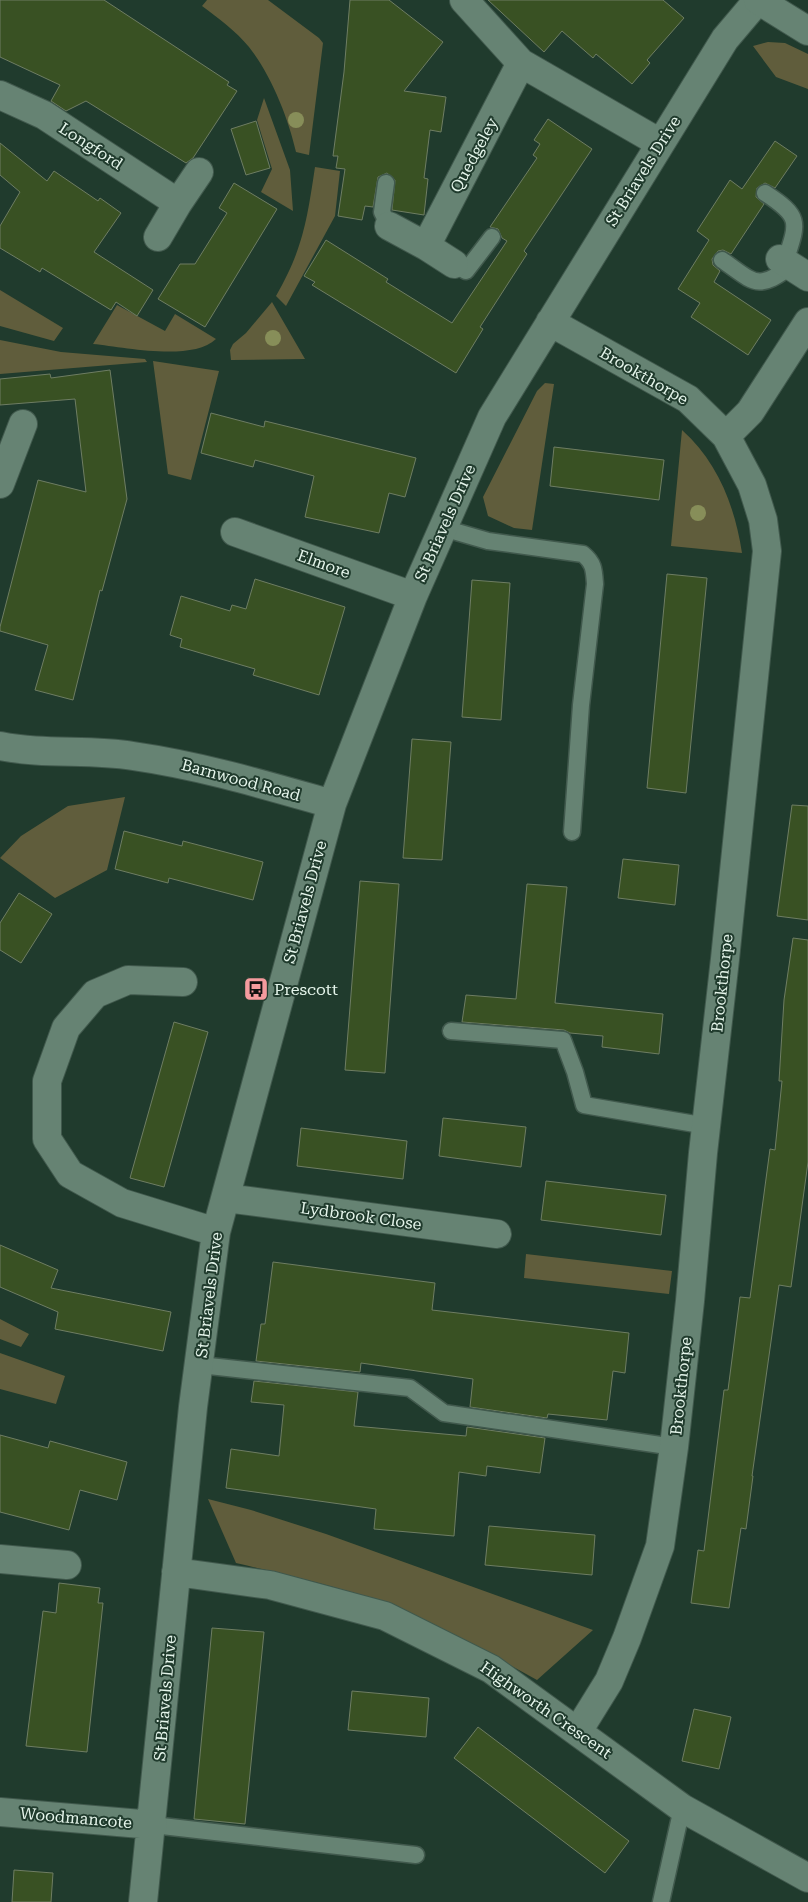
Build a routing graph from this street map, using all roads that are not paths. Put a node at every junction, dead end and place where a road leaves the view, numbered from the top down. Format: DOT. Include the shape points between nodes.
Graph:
graph roads {
  1 [pos="464,0"];
  2 [pos="758,0"];
  3 [pos="808,31"];
  4 [pos="522,63"];
  5 [pos="0,95"];
  6 [pos="660,143"];
  7 [pos="199,172"];
  8 [pos="386,183"];
  9 [pos="765,193"];
  10 [pos="178,202"];
  11 [pos="390,226"];
  12 [pos="158,237"];
  13 [pos="492,237"];
  14 [pos="426,246"];
  15 [pos="722,260"];
  16 [pos="454,264"];
  17 [pos="791,266"];
  18 [pos="550,322"];
  19 [pos="808,322"];
  20 [pos="24,424"];
  21 [pos="726,436"];
  22 [pos="0,484"];
  23 [pos="443,528"];
  24 [pos="235,532"];
  25 [pos="412,596"];
  26 [pos="0,746"];
  27 [pos="332,804"];
  28 [pos="572,832"];
  29 [pos="183,982"];
  30 [pos="451,1031"];
  31 [pos="707,1126"];
  32 [pos="226,1198"];
  33 [pos="216,1232"];
  34 [pos="496,1234"];
  35 [pos="200,1365"];
  36 [pos="674,1447"];
  37 [pos="0,1559"];
  38 [pos="68,1565"];
  39 [pos="176,1572"];
  40 [pos="578,1730"];
  41 [pos="682,1808"];
  42 [pos="0,1812"];
  43 [pos="153,1825"];
  44 [pos="416,1855"];
  45 [pos="808,1878"];
  46 [pos="144,1902"];
  47 [pos="661,1902"];
  1 -- 4 [label="street"];
  2 -- 3 [label="street"];
  2 -- 6 [label="street, St Briavels Drive" via="725,39"];
  4 -- 6 [label="street"];
  4 -- 14 [label="street, Quedgeley"];
  5 -- 10 [label="street, Longford" via="44,115"];
  6 -- 18 [label="street, St Briavels Drive"];
  7 -- 10 [label="street"];
  8 -- 11 [label="lane" via="382,212"];
  9 -- 17 [label="lane" via="788,207 794,220"];
  10 -- 12 [label="street"];
  11 -- 14 [label="street"];
  13 -- 16 [label="lane" via="466,271"];
  14 -- 16 [label="street"];
  15 -- 17 [label="lane" via="750,279 762,283 773,280"];
  18 -- 21 [label="street, Brookthorpe" via="688,399"];
  18 -- 23 [label="street, St Briavels Drive" via="492,417"];
  19 -- 21 [label="street" via="750,412"];
  20 -- 22 [label="street"];
  21 -- 31 [label="street, Brookthorpe" via="752,485 763,520 766,551"];
  23 -- 25 [label="street, St Briavels Drive"];
  23 -- 28 [label="lane" via="488,540 582,554 591,561 595,584 581,705"];
  24 -- 25 [label="street, Elmore"];
  25 -- 27 [label="street, St Briavels Drive"];
  26 -- 27 [label="street, Barnwood Road" via="29,752 130,755 204,768"];
  27 -- 32 [label="street, St Briavels Drive"];
  29 -- 33 [label="street" via="128,980 96,994 66,1028 47,1081 47,1138 70,1174 122,1202"];
  30 -- 31 [label="lane" via="563,1040 576,1072 584,1105"];
  31 -- 36 [label="street, Brookthorpe"];
  32 -- 33 [label="street, St Briavels Drive"];
  32 -- 34 [label="street, Lydbrook Close"];
  33 -- 35 [label="street, St Briavels Drive"];
  35 -- 36 [label="lane" via="410,1388 444,1413"];
  35 -- 39 [label="street, St Briavels Drive"];
  36 -- 40 [label="street, Brookthorpe" via="660,1546 609,1681"];
  37 -- 38 [label="street"];
  39 -- 40 [label="street, Highworth Crescent" via="270,1585 385,1616 491,1670"];
  39 -- 43 [label="street, St Briavels Drive"];
  40 -- 41 [label="street, Highworth Crescent"];
  41 -- 45 [label="street, Highworth Crescent"];
  41 -- 47 [label="lane"];
  42 -- 43 [label="street, Woodmancote"];
  43 -- 44 [label="lane"];
  43 -- 46 [label="street, St Briavels Drive"];
}
